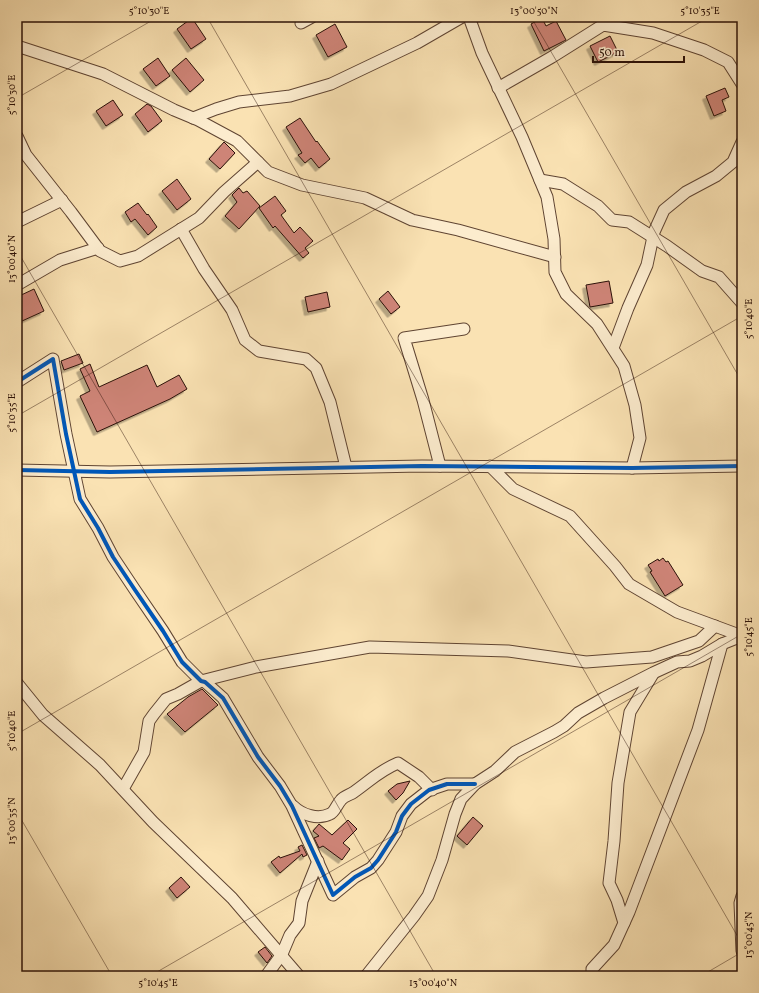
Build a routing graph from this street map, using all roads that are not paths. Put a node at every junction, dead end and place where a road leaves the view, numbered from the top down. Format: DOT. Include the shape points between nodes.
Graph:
graph roads {
  1 [pos="312,17"];
  2 [pos="462,17"];
  3 [pos="469,17"];
  4 [pos="301,23"];
  5 [pos="17,46"];
  6 [pos="742,84"];
  7 [pos="498,88"];
  8 [pos="193,118"];
  9 [pos="17,136"];
  10 [pos="742,142"];
  11 [pos="258,162"];
  12 [pos="540,180"];
  13 [pos="62,200"];
  14 [pos="17,222"];
  15 [pos="181,229"];
  16 [pos="653,237"];
  17 [pos="98,248"];
  18 [pos="555,257"];
  19 [pos="17,285"];
  20 [pos="742,303"];
  21 [pos="464,329"];
  22 [pos="613,348"];
  23 [pos="17,382"];
  24 [pos="440,466"];
  25 [pos="490,466"];
  26 [pos="742,466"];
  27 [pos="346,467"];
  28 [pos="632,468"];
  29 [pos="17,470"];
  30 [pos="75,472"];
  31 [pos="715,626"];
  32 [pos="742,636"];
  33 [pos="722,644"];
  34 [pos="653,673"];
  35 [pos="201,681"];
  36 [pos="17,682"];
  37 [pos="475,784"];
  38 [pos="123,789"];
  39 [pos="432,790"];
  40 [pos="292,806"];
  41 [pos="318,861"];
  42 [pos="742,896"];
  43 [pos="624,923"];
  44 [pos="742,951"];
  45 [pos="282,954"];
  46 [pos="266,976"];
  47 [pos="299,976"];
  48 [pos="366,976"];
  49 [pos="592,976"];
  1 -- 4 [label="street"];
  2 -- 8 [label="street" via="417,43 331,84 290,96 239,102"];
  3 -- 7 [label="street"];
  5 -- 8 [label="street" via="103,74"];
  6 -- 7 [label="street" via="728,62 704,50 653,33 603,25"];
  7 -- 12 [label="street"];
  8 -- 11 [label="street" via="237,141"];
  9 -- 13 [label="street" via="26,155"];
  10 -- 16 [label="street" via="733,162 716,176 686,192 664,210"];
  11 -- 15 [label="street" via="199,218"];
  11 -- 18 [label="street" via="268,172 302,185 365,198 412,220"];
  12 -- 16 [label="street" via="563,184 598,206 612,220 629,222"];
  12 -- 18 [label="street" via="547,197"];
  13 -- 14 [label="street"];
  13 -- 17 [label="street"];
  15 -- 17 [label="street" via="138,256 120,261"];
  15 -- 27 [label="street" via="232,310 245,340 259,351 306,359 316,368 330,402"];
  16 -- 20 [label="street" via="702,271 720,277"];
  16 -- 22 [label="street" via="647,265"];
  17 -- 19 [label="street" via="60,260"];
  18 -- 22 [label="street" via="556,272 566,294 597,324"];
  21 -- 24 [label="street" via="404,338"];
  22 -- 28 [label="street" via="624,366 635,405 640,438"];
  23 -- 30 [label="street" via="53,359"];
  24 -- 25 [label="street"];
  24 -- 27 [label="street"];
  25 -- 28 [label="street"];
  25 -- 31 [label="street" via="513,489 570,516 629,584 677,612"];
  26 -- 28 [label="street"];
  27 -- 30 [label="street"];
  29 -- 30 [label="street"];
  30 -- 35 [label="street" via="80,500 113,557 182,662"];
  31 -- 32 [label="street"];
  31 -- 35 [label="street" via="699,641 652,657 586,662 508,651 370,647 256,667"];
  32 -- 33 [label="street"];
  33 -- 34 [label="street" via="702,656 690,661 677,662"];
  33 -- 43 [label="street" via="698,730"];
  34 -- 37 [label="street" via="604,698 578,713 564,726 515,752 495,771"];
  34 -- 43 [label="street" via="630,712 618,783 608,883 617,900"];
  35 -- 38 [label="street" via="166,699 154,714 149,721 144,752"];
  35 -- 40 [label="street" via="222,698"];
  36 -- 38 [label="street" via="43,715 100,765"];
  37 -- 39 [label="street" via="447,784"];
  37 -- 48 [label="street" via="462,799 455,814 442,860 428,896"];
  38 -- 45 [label="street" via="153,822 232,898"];
  39 -- 40 [label="street" via="419,777 398,763 378,773 341,800 332,814 311,816 297,811"];
  39 -- 41 [label="street" via="411,804 375,864 354,877 333,895"];
  40 -- 41 [label="street"];
  41 -- 45 [label="street" via="302,901 299,923 290,935"];
  42 -- 44 [label="street"];
  43 -- 49 [label="street" via="614,945 592,969"];
  45 -- 46 [label="street"];
  45 -- 47 [label="street"];
}
